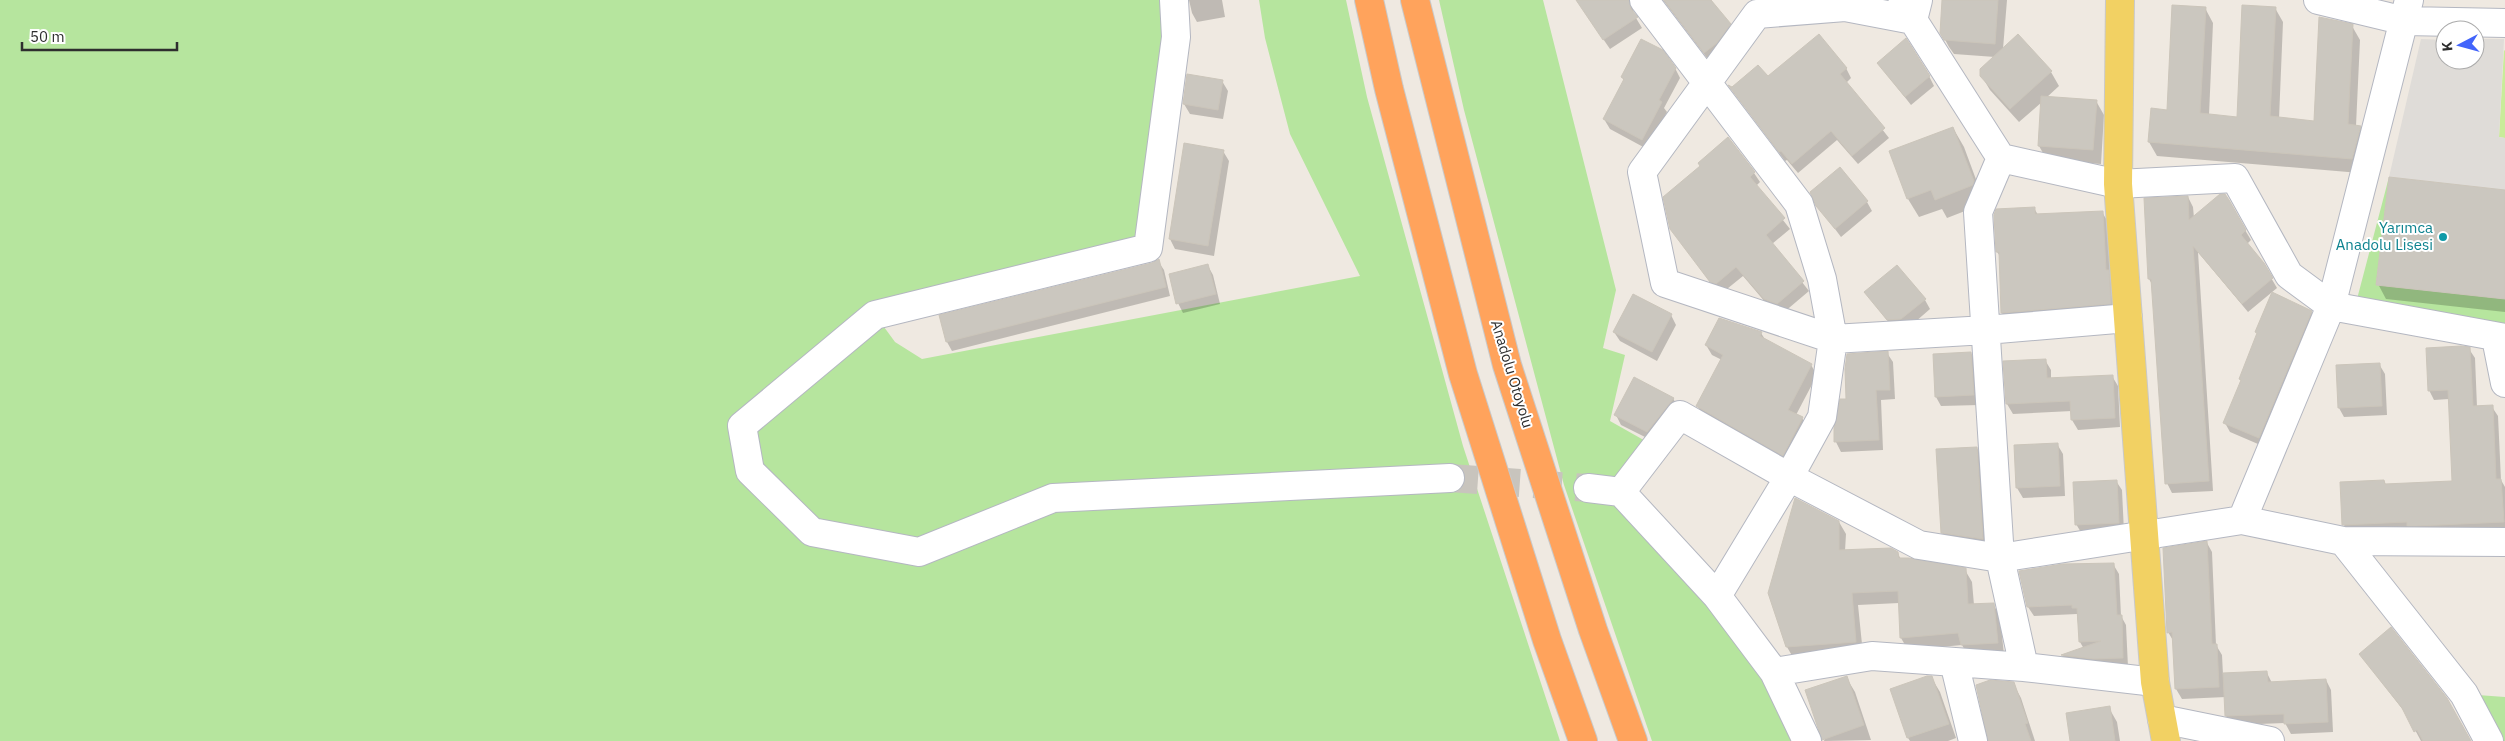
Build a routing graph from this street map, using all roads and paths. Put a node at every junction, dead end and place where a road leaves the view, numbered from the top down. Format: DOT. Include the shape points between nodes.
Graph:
graph roads {
  1 [pos="1174,0"];
  2 [pos="1369,0"];
  3 [pos="1415,0"];
  4 [pos="1644,0"];
  5 [pos="1894,0"];
  6 [pos="2120,0"];
  7 [pos="2318,0"];
  8 [pos="1915,10"];
  9 [pos="2407,11"];
  10 [pos="2505,24"];
  11 [pos="1707,85"];
  12 [pos="2001,158"];
  13 [pos="2118,184"];
  14 [pos="2331,306"];
  15 [pos="2128,318"];
  16 [pos="1986,330"];
  17 [pos="2501,338"];
  18 [pos="1833,340"];
  19 [pos="2505,383"];
  20 [pos="1789,477"];
  21 [pos="1450,478"];
  22 [pos="1588,488"];
  23 [pos="1620,492"];
  24 [pos="2242,520"];
  25 [pos="2144,534"];
  26 [pos="2343,541"];
  27 [pos="2505,542"];
  28 [pos="2000,558"];
  29 [pos="1717,596"];
  30 [pos="1954,662"];
  31 [pos="2024,668"];
  32 [pos="1774,672"];
  33 [pos="2155,682"];
  34 [pos="2164,730"];
  35 [pos="1583,741"];
  36 [pos="1633,741"];
  37 [pos="1807,741"];
  38 [pos="1973,741"];
  39 [pos="2270,741"];
  40 [pos="2489,741"];
  1 -- 21 [label="street" via="1176,37 1148,248 875,315 742,426 750,471 812,532 919,552 1053,498"];
  2 -- 35 [label="highway" via="1463,374 1547,640"];
  3 -- 36 [label="highway, Anadolu Otoyolu" via="1507,365 1593,630"];
  4 -- 11 [label="street"];
  5 -- 8 [label="street"];
  6 -- 13 [label="main road"];
  7 -- 9 [label="street"];
  8 -- 11 [label="street" via="1846,7 1757,14"];
  8 -- 12 [label="street"];
  9 -- 10 [label="street"];
  9 -- 14 [label="street"];
  11 -- 18 [label="street" via="1799,204 1822,280"];
  11 -- 18 [label="street" via="1642,172 1665,283"];
  12 -- 13 [label="street"];
  12 -- 16 [label="street" via="1978,212"];
  13 -- 14 [label="street" via="2235,178 2289,275"];
  13 -- 15 [label="main road"];
  14 -- 17 [label="street"];
  14 -- 24 [label="street"];
  15 -- 16 [label="street"];
  15 -- 25 [label="main road"];
  16 -- 18 [label="street"];
  16 -- 28 [label="street"];
  17 -- 19 [label="street"];
  18 -- 20 [label="street" via="1822,417"];
  20 -- 23 [label="street" via="1680,415"];
  20 -- 28 [label="street" via="1919,545"];
  20 -- 29 [label="street"];
  22 -- 23 [label="street"];
  23 -- 29 [label="street"];
  24 -- 25 [label="street"];
  24 -- 26 [label="street"];
  25 -- 28 [label="street"];
  25 -- 33 [label="main road"];
  26 -- 27 [label="street"];
  26 -- 40 [label="street" via="2464,694"];
  28 -- 31 [label="street"];
  29 -- 32 [label="street"];
  30 -- 31 [label="street"];
  30 -- 32 [label="street" via="1872,656"];
  30 -- 38 [label="street"];
  31 -- 33 [label="street"];
  32 -- 37 [label="street"];
  33 -- 34 [label="main road"];
  34 -- 39 [label="street"];
}
